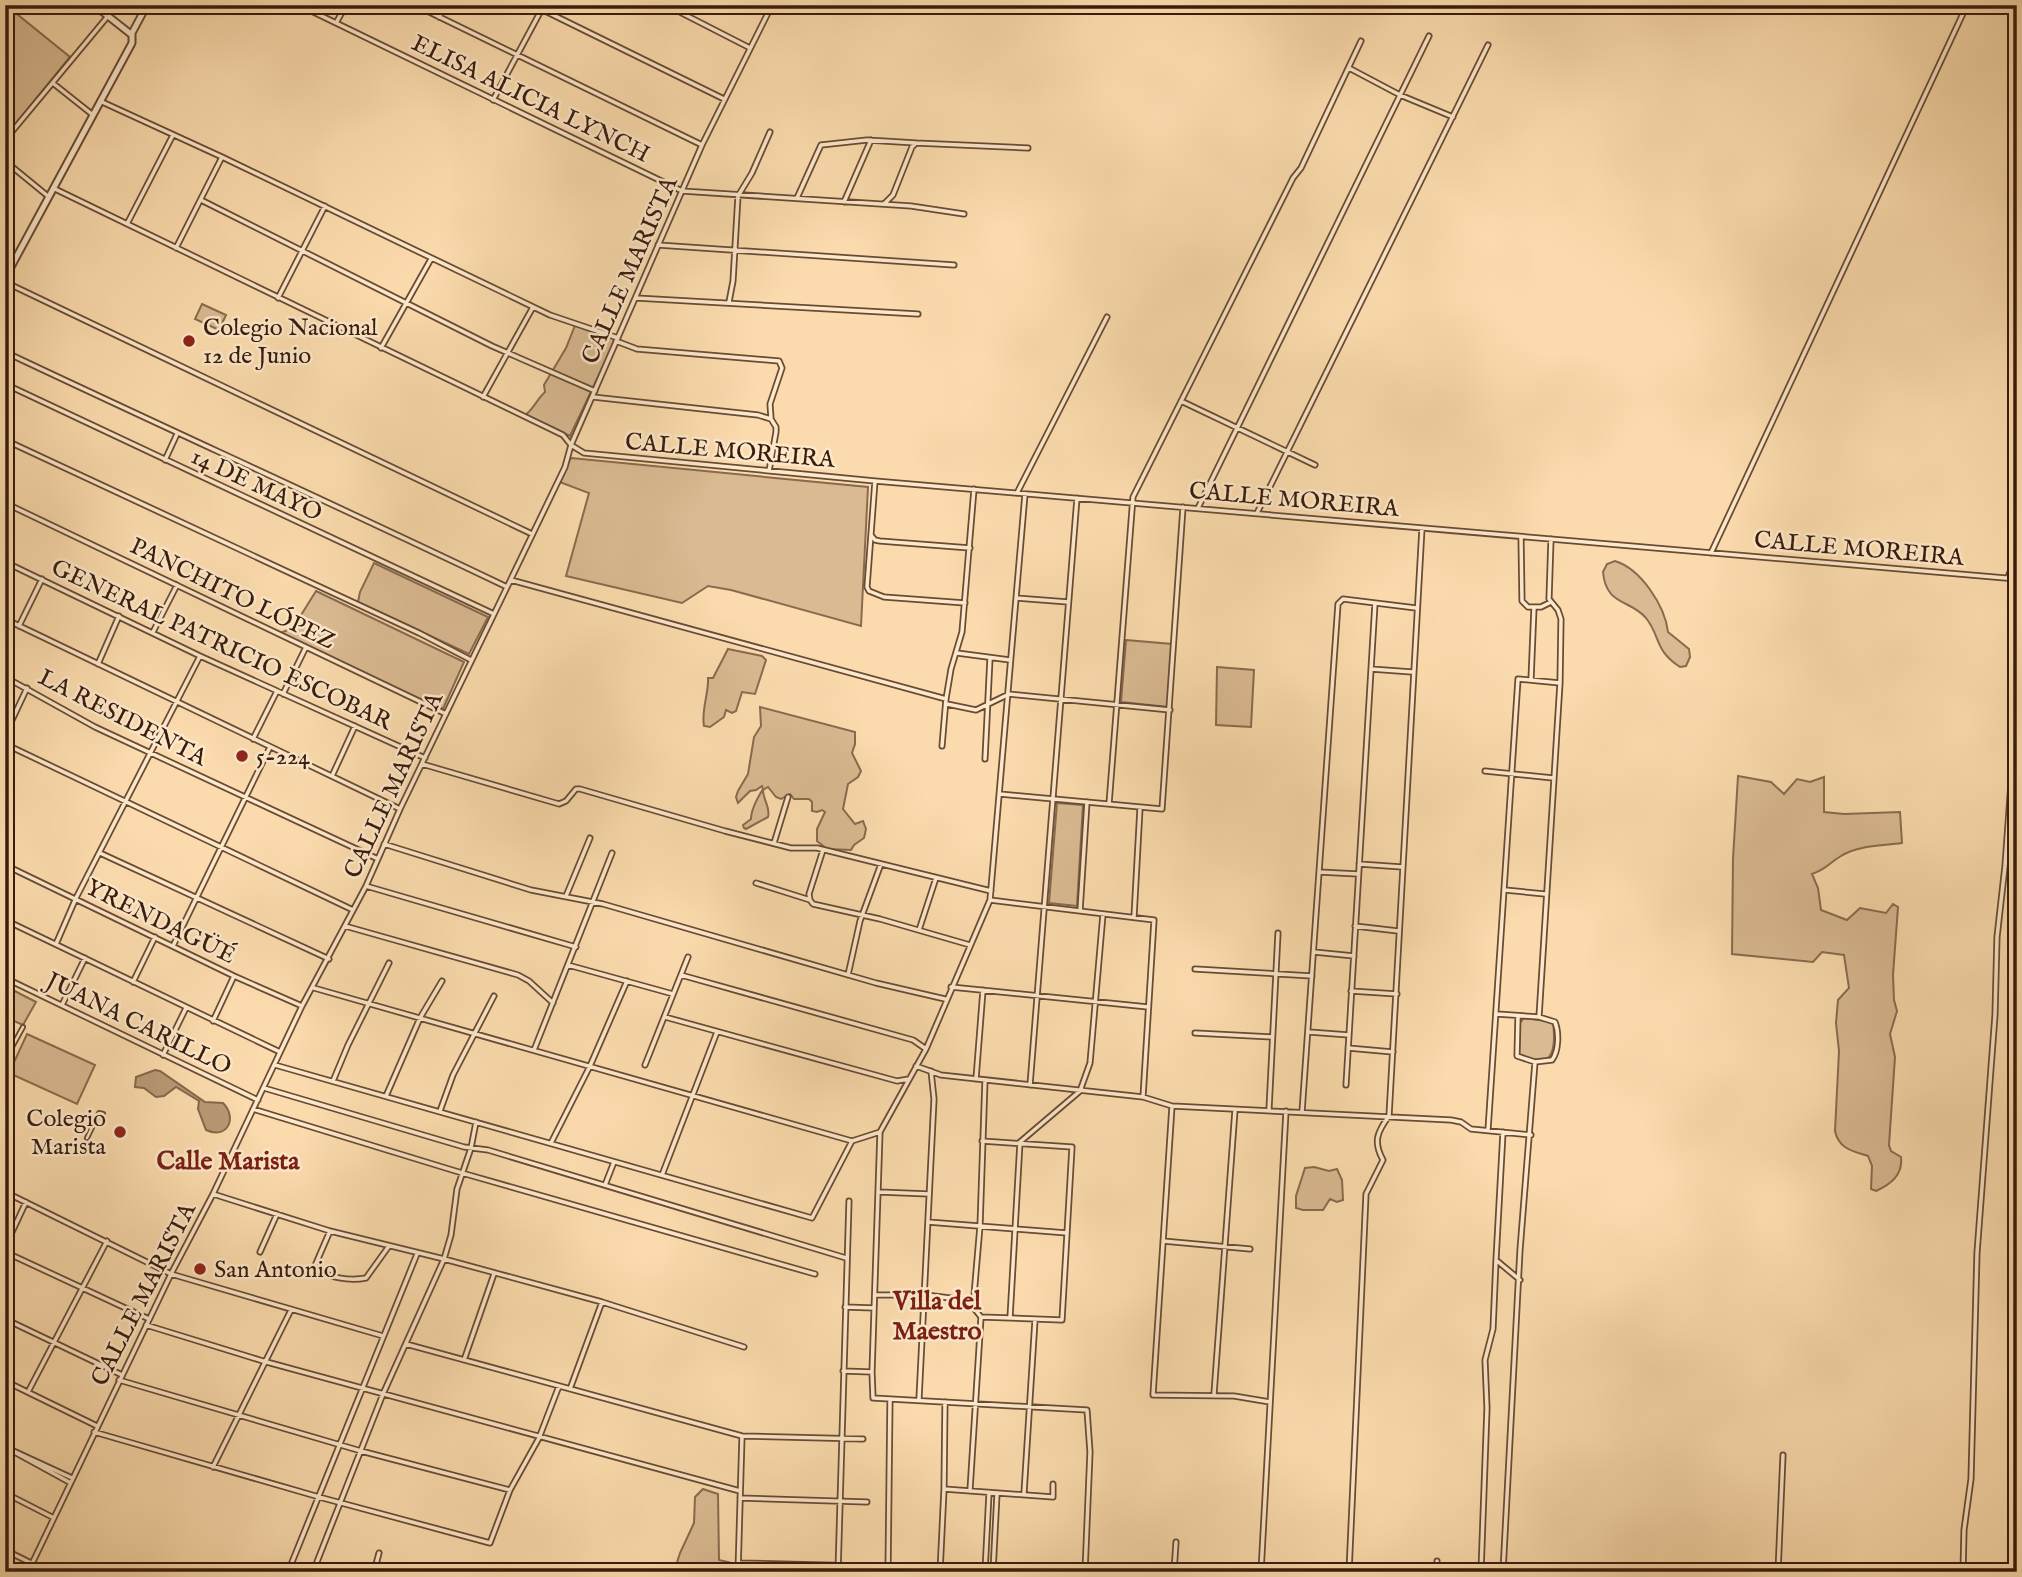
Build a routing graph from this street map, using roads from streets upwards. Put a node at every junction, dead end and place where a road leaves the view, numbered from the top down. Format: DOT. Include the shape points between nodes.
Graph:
graph roads {
  1 [pos="94,5"];
  2 [pos="148,5"];
  3 [pos="299,5"];
  4 [pos="346,5"];
  5 [pos="415,5"];
  6 [pos="445,5"];
  7 [pos="666,5"];
  8 [pos="772,5"];
  9 [pos="1967,5"];
  10 [pos="543,7"];
  11 [pos="108,16"];
  12 [pos="439,17"];
  13 [pos="336,23"];
  14 [pos="132,35"];
  15 [pos="1429,36"];
  16 [pos="1361,41"];
  17 [pos="1488,45"];
  18 [pos="750,48"];
  19 [pos="516,56"];
  20 [pos="1349,68"];
  21 [pos="54,84"];
  22 [pos="1400,94"];
  23 [pos="724,99"];
  24 [pos="493,100"];
  25 [pos="100,101"];
  26 [pos="93,115"];
  27 [pos="1453,117"];
  28 [pos="770,132"];
  29 [pos="173,135"];
  30 [pos="5,140"];
  31 [pos="871,140"];
  32 [pos="916,143"];
  33 [pos="702,145"];
  34 [pos="1028,148"];
  35 [pos="222,157"];
  36 [pos="5,161"];
  37 [pos="53,188"];
  38 [pos="682,191"];
  39 [pos="738,196"];
  40 [pos="48,197"];
  41 [pos="797,198"];
  42 [pos="201,200"];
  43 [pos="844,202"];
  44 [pos="884,204"];
  45 [pos="325,206"];
  46 [pos="964,214"];
  47 [pos="127,224"];
  48 [pos="658,245"];
  49 [pos="176,248"];
  50 [pos="300,251"];
  51 [pos="734,251"];
  52 [pos="431,260"];
  53 [pos="954,265"];
  54 [pos="6,277"];
  55 [pos="277,298"];
  56 [pos="636,298"];
  57 [pos="729,302"];
  58 [pos="407,303"];
  59 [pos="533,307"];
  60 [pos="918,314"];
  61 [pos="1107,317"];
  62 [pos="617,340"];
  63 [pos="381,348"];
  64 [pos="5,352"];
  65 [pos="506,352"];
  66 [pos="5,384"];
  67 [pos="595,391"];
  68 [pos="483,397"];
  69 [pos="593,397"];
  70 [pos="1181,401"];
  71 [pos="771,419"];
  72 [pos="1237,428"];
  73 [pos="177,434"];
  74 [pos="5,440"];
  75 [pos="571,445"];
  76 [pos="1287,452"];
  77 [pos="165,460"];
  78 [pos="1315,465"];
  79 [pos="769,471"];
  80 [pos="876,481"];
  81 [pos="974,489"];
  82 [pos="1017,493"];
  83 [pos="1025,494"];
  84 [pos="1077,498"];
  85 [pos="1131,502"];
  86 [pos="5,503"];
  87 [pos="1183,507"];
  88 [pos="1198,508"];
  89 [pos="1257,513"];
  90 [pos="1422,528"];
  91 [pos="532,534"];
  92 [pos="871,535"];
  93 [pos="1521,537"];
  94 [pos="1551,539"];
  95 [pos="970,548"];
  96 [pos="1712,553"];
  97 [pos="2017,556"];
  98 [pos="5,562"];
  99 [pos="2008,577"];
  100 [pos="42,579"];
  101 [pos="510,579"];
  102 [pos="2017,579"];
  103 [pos="177,585"];
  104 [pos="507,587"];
  105 [pos="1016,598"];
  106 [pos="1068,602"];
  107 [pos="1551,602"];
  108 [pos="965,603"];
  109 [pos="1375,603"];
  110 [pos="1534,607"];
  111 [pos="1416,608"];
  112 [pos="494,614"];
  113 [pos="119,616"];
  114 [pos="5,619"];
  115 [pos="19,626"];
  116 [pos="153,632"];
  117 [pos="306,647"];
  118 [pos="957,653"];
  119 [pos="200,656"];
  120 [pos="990,658"];
  121 [pos="471,660"];
  122 [pos="1010,660"];
  123 [pos="98,664"];
  124 [pos="1371,669"];
  125 [pos="1412,672"];
  126 [pos="5,677"];
  127 [pos="1531,680"];
  128 [pos="1560,683"];
  129 [pos="27,688"];
  130 [pos="277,691"];
  131 [pos="283,694"];
  132 [pos="1009,694"];
  133 [pos="1060,699"];
  134 [pos="2017,699"];
  135 [pos="946,702"];
  136 [pos="177,703"];
  137 [pos="988,703"];
  138 [pos="1118,704"];
  139 [pos="1170,710"];
  140 [pos="446,714"];
  141 [pos="355,726"];
  142 [pos="5,736"];
  143 [pos="253,739"];
  144 [pos="5,744"];
  145 [pos="942,746"];
  146 [pos="270,747"];
  147 [pos="152,752"];
  148 [pos="425,758"];
  149 [pos="985,759"];
  150 [pos="422,764"];
  151 [pos="1485,771"];
  152 [pos="1513,775"];
  153 [pos="332,776"];
  154 [pos="1553,778"];
  155 [pos="1000,794"];
  156 [pos="788,797"];
  157 [pos="246,798"];
  158 [pos="1053,799"];
  159 [pos="126,802"];
  160 [pos="1087,802"];
  161 [pos="1109,804"];
  162 [pos="1140,807"];
  163 [pos="400,809"];
  164 [pos="590,838"];
  165 [pos="774,843"];
  166 [pos="384,844"];
  167 [pos="221,847"];
  168 [pos="823,850"];
  169 [pos="100,853"];
  170 [pos="612,853"];
  171 [pos="378,859"];
  172 [pos="881,864"];
  173 [pos="1359,864"];
  174 [pos="5,865"];
  175 [pos="1402,867"];
  176 [pos="1319,872"];
  177 [pos="1359,874"];
  178 [pos="936,878"];
  179 [pos="756,883"];
  180 [pos="366,886"];
  181 [pos="1505,890"];
  182 [pos="991,891"];
  183 [pos="1545,894"];
  184 [pos="196,897"];
  185 [pos="566,897"];
  186 [pos="76,898"];
  187 [pos="810,900"];
  188 [pos="990,900"];
  189 [pos="593,902"];
  190 [pos="1044,907"];
  191 [pos="353,910"];
  192 [pos="1080,911"];
  193 [pos="1103,914"];
  194 [pos="862,916"];
  195 [pos="1134,917"];
  196 [pos="5,920"];
  197 [pos="345,926"];
  198 [pos="1355,926"];
  199 [pos="919,930"];
  200 [pos="1399,931"];
  201 [pos="1278,933"];
  202 [pos="155,937"];
  203 [pos="55,944"];
  204 [pos="970,945"];
  205 [pos="173,946"];
  206 [pos="576,947"];
  207 [pos="1314,952"];
  208 [pos="1354,956"];
  209 [pos="688,957"];
  210 [pos="85,958"];
  211 [pos="329,959"];
  212 [pos="389,963"];
  213 [pos="568,965"];
  214 [pos="1195,970"];
  215 [pos="1276,974"];
  216 [pos="681,975"];
  217 [pos="848,975"];
  218 [pos="234,976"];
  219 [pos="1312,976"];
  220 [pos="5,978"];
  221 [pos="442,981"];
  222 [pos="627,981"];
  223 [pos="133,982"];
  224 [pos="951,987"];
  225 [pos="313,988"];
  226 [pos="983,990"];
  227 [pos="1351,991"];
  228 [pos="673,994"];
  229 [pos="1397,994"];
  230 [pos="494,996"];
  231 [pos="1037,996"];
  232 [pos="946,1000"];
  233 [pos="1096,1001"];
  234 [pos="553,1003"];
  235 [pos="370,1004"];
  236 [pos="62,1005"];
  237 [pos="302,1006"];
  238 [pos="1149,1007"];
  239 [pos="186,1008"];
  240 [pos="1497,1014"];
  241 [pos="1518,1016"];
  242 [pos="665,1017"];
  243 [pos="1539,1017"];
  244 [pos="420,1018"];
  245 [pos="214,1021"];
  246 [pos="23,1027"];
  247 [pos="716,1032"];
  248 [pos="1308,1032"];
  249 [pos="475,1033"];
  250 [pos="1195,1033"];
  251 [pos="1349,1035"];
  252 [pos="1272,1037"];
  253 [pos="5,1047"];
  254 [pos="1348,1048"];
  255 [pos="926,1049"];
  256 [pos="534,1050"];
  257 [pos="280,1052"];
  258 [pos="1393,1052"];
  259 [pos="163,1055"];
  260 [pos="1535,1062"];
  261 [pos="274,1065"];
  262 [pos="645,1065"];
  263 [pos="590,1066"];
  264 [pos="916,1066"];
  265 [pos="930,1071"];
  266 [pos="909,1079"];
  267 [pos="976,1079"];
  268 [pos="985,1080"];
  269 [pos="333,1081"];
  270 [pos="1030,1085"];
  271 [pos="1346,1085"];
  272 [pos="264,1088"];
  273 [pos="1080,1091"];
  274 [pos="692,1095"];
  275 [pos="386,1096"];
  276 [pos="1143,1097"];
  277 [pos="258,1100"];
  278 [pos="1172,1107"];
  279 [pos="253,1109"];
  280 [pos="1235,1110"];
  281 [pos="1269,1110"];
  282 [pos="440,1111"];
  283 [pos="1286,1111"];
  284 [pos="1302,1112"];
  285 [pos="103,1114"];
  286 [pos="1388,1116"];
  287 [pos="476,1122"];
  288 [pos="1488,1130"];
  289 [pos="1503,1131"];
  290 [pos="880,1132"];
  291 [pos="1531,1135"];
  292 [pos="87,1138"];
  293 [pos="852,1141"];
  294 [pos="982,1141"];
  295 [pos="1020,1142"];
  296 [pos="551,1143"];
  297 [pos="471,1148"];
  298 [pos="614,1162"];
  299 [pos="462,1173"];
  300 [pos="662,1175"];
  301 [pos="605,1185"];
  302 [pos="5,1192"];
  303 [pos="879,1192"];
  304 [pos="213,1194"];
  305 [pos="929,1194"];
  306 [pos="849,1201"];
  307 [pos="26,1202"];
  308 [pos="277,1214"];
  309 [pos="928,1222"];
  310 [pos="980,1226"];
  311 [pos="1015,1229"];
  312 [pos="330,1231"];
  313 [pos="1067,1233"];
  314 [pos="107,1241"];
  315 [pos="1163,1241"];
  316 [pos="388,1246"];
  317 [pos="1225,1247"];
  318 [pos="5,1249"];
  319 [pos="1250,1249"];
  320 [pos="260,1252"];
  321 [pos="417,1254"];
  322 [pos="846,1258"];
  323 [pos="444,1259"];
  324 [pos="1496,1260"];
  325 [pos="171,1274"];
  326 [pos="494,1274"];
  327 [pos="815,1274"];
  328 [pos="1520,1280"];
  329 [pos="82,1289"];
  330 [pos="875,1295"];
  331 [pos="926,1296"];
  332 [pos="974,1301"];
  333 [pos="602,1302"];
  334 [pos="845,1307"];
  335 [pos="874,1308"];
  336 [pos="291,1310"];
  337 [pos="981,1317"];
  338 [pos="1010,1318"];
  339 [pos="5,1319"];
  340 [pos="149,1319"];
  341 [pos="1035,1320"];
  342 [pos="146,1325"];
  343 [pos="383,1336"];
  344 [pos="54,1343"];
  345 [pos="406,1343"];
  346 [pos="744,1347"];
  347 [pos="464,1360"];
  348 [pos="263,1362"];
  349 [pos="843,1371"];
  350 [pos="872,1372"];
  351 [pos="122,1375"];
  352 [pos="119,1380"];
  353 [pos="5,1381"];
  354 [pos="559,1386"];
  355 [pos="362,1388"];
  356 [pos="570,1389"];
  357 [pos="28,1392"];
  358 [pos="383,1394"];
  359 [pos="1214,1395"];
  360 [pos="890,1399"];
  361 [pos="919,1399"];
  362 [pos="944,1402"];
  363 [pos="1270,1402"];
  364 [pos="975,1404"];
  365 [pos="1030,1407"];
  366 [pos="237,1415"];
  367 [pos="97,1426"];
  368 [pos="94,1432"];
  369 [pos="742,1436"];
  370 [pos="841,1437"];
  371 [pos="539,1438"];
  372 [pos="863,1439"];
  373 [pos="339,1444"];
  374 [pos="6,1447"];
  375 [pos="361,1451"];
  376 [pos="1783,1455"];
  377 [pos="213,1466"];
  378 [pos="71,1480"];
  379 [pos="1053,1484"];
  380 [pos="944,1489"];
  381 [pos="510,1490"];
  382 [pos="970,1490"];
  383 [pos="740,1491"];
  384 [pos="5,1493"];
  385 [pos="989,1493"];
  386 [pos="1024,1493"];
  387 [pos="997,1494"];
  388 [pos="319,1497"];
  389 [pos="740,1498"];
  390 [pos="341,1502"];
  391 [pos="840,1502"];
  392 [pos="867,1502"];
  393 [pos="52,1517"];
  394 [pos="1176,1542"];
  395 [pos="5,1550"];
  396 [pos="379,1553"];
  397 [pos="1437,1561"];
  398 [pos="31,1563"];
  399 [pos="738,1563"];
  400 [pos="838,1564"];
  401 [pos="865,1566"];
  402 [pos="28,1572"];
  403 [pos="288,1572"];
  404 [pos="313,1572"];
  405 [pos="374,1572"];
  406 [pos="738,1572"];
  407 [pos="838,1572"];
  408 [pos="888,1572"];
  409 [pos="940,1572"];
  410 [pos="985,1572"];
  411 [pos="993,1572"];
  412 [pos="1084,1572"];
  413 [pos="1174,1572"];
  414 [pos="1261,1572"];
  415 [pos="1349,1572"];
  416 [pos="1437,1572"];
  417 [pos="1481,1572"];
  418 [pos="1503,1572"];
  419 [pos="1778,1572"];
  420 [pos="1963,1572"];
  1 -- 11 [label="street"];
  2 -- 14 [label="street"];
  3 -- 13 [label="street, ELISA ALICIA LYNCH"];
  4 -- 13 [label="street"];
  5 -- 12 [label="street"];
  6 -- 12 [label="street"];
  7 -- 18 [label="street"];
  8 -- 18 [label="street, CALLE MARISTA"];
  9 -- 96 [label="street"];
  10 -- 19 [label="street"];
  10 -- 23 [label="street"];
  11 -- 14 [label="street"];
  11 -- 21 [label="street"];
  12 -- 19 [label="street"];
  13 -- 24 [label="street, ELISA ALICIA LYNCH"];
  14 -- 25 [label="street"];
  15 -- 22 [label="street"];
  16 -- 20 [label="street"];
  17 -- 27 [label="street"];
  18 -- 23 [label="street, CALLE MARISTA"];
  19 -- 24 [label="street"];
  19 -- 33 [label="street"];
  20 -- 22 [label="street"];
  20 -- 70 [label="street"];
  21 -- 26 [label="street"];
  21 -- 30 [label="street"];
  22 -- 27 [label="street"];
  22 -- 72 [label="street"];
  23 -- 33 [label="street, CALLE MARISTA"];
  24 -- 38 [label="street, ELISA ALICIA LYNCH"];
  25 -- 26 [label="street"];
  25 -- 29 [label="street"];
  26 -- 37 [label="street"];
  27 -- 76 [label="street"];
  28 -- 39 [label="street"];
  29 -- 35 [label="street"];
  29 -- 47 [label="street"];
  31 -- 32 [label="street"];
  31 -- 41 [label="street" via="821,145"];
  31 -- 43 [label="street"];
  32 -- 34 [label="street"];
  32 -- 44 [label="street"];
  33 -- 38 [label="street, CALLE MARISTA"];
  35 -- 42 [label="street"];
  35 -- 45 [label="street"];
  36 -- 40 [label="street"];
  37 -- 40 [label="street"];
  37 -- 47 [label="street, CALLE MOREIRA"];
  38 -- 39 [label="street, ELISA ALICIA LYNCH"];
  38 -- 48 [label="street, CALLE MARISTA"];
  39 -- 41 [label="street, ELISA ALICIA LYNCH"];
  39 -- 51 [label="street"];
  40 -- 54 [label="street"];
  41 -- 43 [label="street, ELISA ALICIA LYNCH"];
  42 -- 49 [label="street"];
  42 -- 50 [label="street"];
  43 -- 44 [label="street, ELISA ALICIA LYNCH"];
  44 -- 46 [label="street, ELISA ALICIA LYNCH"];
  45 -- 50 [label="street"];
  45 -- 52 [label="street"];
  47 -- 49 [label="street, CALLE MOREIRA"];
  48 -- 51 [label="street"];
  48 -- 56 [label="street, CALLE MARISTA"];
  49 -- 55 [label="street, CALLE MOREIRA"];
  50 -- 55 [label="street"];
  50 -- 58 [label="street"];
  51 -- 53 [label="street"];
  51 -- 57 [label="street"];
  52 -- 58 [label="street"];
  52 -- 59 [label="street"];
  54 -- 91 [label="street"];
  55 -- 63 [label="street, CALLE MOREIRA"];
  56 -- 57 [label="street"];
  56 -- 62 [label="street, CALLE MARISTA"];
  57 -- 60 [label="street"];
  58 -- 63 [label="street"];
  58 -- 65 [label="street"];
  59 -- 62 [label="street"];
  59 -- 65 [label="street"];
  61 -- 82 [label="street"];
  62 -- 67 [label="street, CALLE MARISTA"];
  62 -- 71 [label="street" via="637,349 779,361 782,368 770,404"];
  63 -- 68 [label="street, CALLE MOREIRA"];
  64 -- 73 [label="street"];
  65 -- 67 [label="street"];
  65 -- 68 [label="street"];
  66 -- 77 [label="street, 14 DE MAYO"];
  67 -- 69 [label="street, CALLE MARISTA"];
  68 -- 75 [label="street, CALLE MOREIRA" via="564,435"];
  69 -- 71 [label="street"];
  69 -- 75 [label="street, CALLE MARISTA"];
  70 -- 72 [label="street"];
  70 -- 85 [label="street"];
  71 -- 79 [label="street" via="776,432"];
  72 -- 76 [label="street"];
  72 -- 88 [label="street"];
  73 -- 77 [label="street"];
  73 -- 104 [label="street"];
  74 -- 121 [label="street"];
  75 -- 79 [label="street, CALLE MOREIRA" via="584,453 609,457"];
  75 -- 91 [label="street, CALLE MARISTA"];
  76 -- 78 [label="street"];
  76 -- 89 [label="street"];
  77 -- 112 [label="street, 14 DE MAYO"];
  79 -- 80 [label="street, CALLE MOREIRA"];
  80 -- 81 [label="street, CALLE MOREIRA"];
  80 -- 92 [label="street"];
  81 -- 82 [label="street, CALLE MOREIRA"];
  81 -- 95 [label="street"];
  82 -- 83 [label="street, CALLE MOREIRA"];
  83 -- 84 [label="street, CALLE MOREIRA"];
  83 -- 105 [label="street"];
  84 -- 85 [label="street, CALLE MOREIRA"];
  84 -- 106 [label="street"];
  85 -- 87 [label="street, CALLE MOREIRA"];
  85 -- 138 [label="street"];
  86 -- 103 [label="street, PANCHITO LÓPEZ"];
  87 -- 88 [label="street, CALLE MOREIRA"];
  87 -- 139 [label="street"];
  88 -- 89 [label="street, CALLE MOREIRA"];
  89 -- 90 [label="street, CALLE MOREIRA"];
  90 -- 93 [label="street, CALLE MOREIRA"];
  90 -- 111 [label="street"];
  91 -- 101 [label="street, CALLE MARISTA"];
  92 -- 95 [label="street" via="880,541"];
  92 -- 108 [label="street" via="869,591 884,597"];
  93 -- 94 [label="street, CALLE MOREIRA"];
  93 -- 110 [label="street" via="1521,601"];
  94 -- 96 [label="street, CALLE MOREIRA"];
  94 -- 107 [label="street"];
  95 -- 108 [label="street"];
  96 -- 99 [label="street, CALLE MOREIRA"];
  97 -- 99 [label="street"];
  98 -- 100 [label="street, GENERAL PATRICIO ESCOBAR"];
  99 -- 102 [label="street, CALLE MOREIRA"];
  100 -- 113 [label="street, GENERAL PATRICIO ESCOBAR"];
  100 -- 115 [label="street"];
  101 -- 104 [label="street, CALLE MARISTA"];
  101 -- 135 [label="street"];
  103 -- 116 [label="street"];
  103 -- 117 [label="street, PANCHITO LÓPEZ"];
  104 -- 112 [label="street, CALLE MARISTA"];
  105 -- 106 [label="street"];
  105 -- 122 [label="street"];
  106 -- 133 [label="street"];
  107 -- 110 [label="street"];
  107 -- 128 [label="street" via="1561,619"];
  108 -- 118 [label="street"];
  109 -- 111 [label="street"];
  109 -- 124 [label="street"];
  109 -- 176 [label="street" via="1343,599 1338,604"];
  110 -- 127 [label="street"];
  111 -- 125 [label="street"];
  112 -- 121 [label="street, CALLE MARISTA"];
  113 -- 116 [label="street, GENERAL PATRICIO ESCOBAR"];
  113 -- 123 [label="street"];
  114 -- 115 [label="street"];
  115 -- 123 [label="street"];
  116 -- 119 [label="street, GENERAL PATRICIO ESCOBAR"];
  117 -- 131 [label="street"];
  117 -- 140 [label="street, PANCHITO LÓPEZ"];
  118 -- 120 [label="street"];
  118 -- 135 [label="street"];
  119 -- 130 [label="street, GENERAL PATRICIO ESCOBAR"];
  119 -- 136 [label="street"];
  120 -- 122 [label="street"];
  120 -- 137 [label="street"];
  121 -- 140 [label="street, CALLE MARISTA"];
  122 -- 132 [label="street"];
  123 -- 136 [label="street"];
  124 -- 125 [label="street"];
  124 -- 173 [label="street"];
  125 -- 175 [label="street"];
  126 -- 129 [label="street, LA RESIDENTA"];
  127 -- 128 [label="street"];
  127 -- 152 [label="street" via="1518,679"];
  128 -- 154 [label="street"];
  129 -- 142 [label="street"];
  129 -- 147 [label="street, LA RESIDENTA" via="95,727"];
  130 -- 131 [label="street, GENERAL PATRICIO ESCOBAR"];
  130 -- 143 [label="street"];
  131 -- 141 [label="street, GENERAL PATRICIO ESCOBAR"];
  132 -- 133 [label="street"];
  132 -- 137 [label="street"];
  132 -- 155 [label="street"];
  133 -- 138 [label="street"];
  133 -- 158 [label="street"];
  134 -- 420 [label="street" via="1977,1253 1971,1479"];
  135 -- 137 [label="street" via="975,710"];
  135 -- 145 [label="street"];
  136 -- 143 [label="street"];
  136 -- 147 [label="street"];
  137 -- 149 [label="street"];
  138 -- 139 [label="street"];
  138 -- 161 [label="street"];
  139 -- 162 [label="street" via="1162,808"];
  140 -- 148 [label="street, CALLE MARISTA"];
  141 -- 148 [label="street, GENERAL PATRICIO ESCOBAR"];
  141 -- 153 [label="street"];
  143 -- 146 [label="street"];
  144 -- 159 [label="street"];
  146 -- 153 [label="street"];
  146 -- 157 [label="street"];
  147 -- 157 [label="street, LA RESIDENTA"];
  147 -- 159 [label="street"];
  148 -- 150 [label="street, CALLE MARISTA"];
  150 -- 163 [label="street, CALLE MARISTA"];
  150 -- 165 [label="street" via="559,804 580,789"];
  151 -- 152 [label="street"];
  152 -- 154 [label="street"];
  152 -- 181 [label="street"];
  153 -- 163 [label="street"];
  154 -- 183 [label="street"];
  155 -- 158 [label="street"];
  155 -- 182 [label="street"];
  156 -- 165 [label="street"];
  157 -- 167 [label="street"];
  157 -- 171 [label="street, LA RESIDENTA"];
  158 -- 160 [label="street"];
  158 -- 190 [label="street"];
  159 -- 167 [label="street"];
  159 -- 169 [label="street"];
  160 -- 161 [label="street"];
  160 -- 192 [label="street"];
  161 -- 162 [label="street"];
  162 -- 195 [label="street"];
  163 -- 166 [label="street, CALLE MARISTA"];
  164 -- 185 [label="street"];
  165 -- 168 [label="street"];
  166 -- 171 [label="street, CALLE MARISTA"];
  166 -- 185 [label="street"];
  167 -- 184 [label="street"];
  167 -- 191 [label="street"];
  168 -- 172 [label="street"];
  168 -- 187 [label="street"];
  169 -- 184 [label="street"];
  169 -- 186 [label="street"];
  170 -- 189 [label="street"];
  171 -- 180 [label="street, CALLE MARISTA"];
  172 -- 178 [label="street"];
  172 -- 194 [label="street"];
  173 -- 175 [label="street"];
  173 -- 177 [label="street"];
  174 -- 186 [label="street, YRENDAGÜÉ"];
  175 -- 200 [label="street"];
  176 -- 177 [label="street"];
  176 -- 207 [label="street"];
  177 -- 198 [label="street"];
  178 -- 182 [label="street"];
  178 -- 199 [label="street"];
  179 -- 187 [label="street"];
  180 -- 191 [label="street, CALLE MARISTA"];
  180 -- 206 [label="street"];
  181 -- 183 [label="street"];
  181 -- 240 [label="street"];
  182 -- 188 [label="street"];
  183 -- 243 [label="street"];
  184 -- 205 [label="street"];
  184 -- 211 [label="street"];
  185 -- 189 [label="street"];
  186 -- 202 [label="street, YRENDAGÜÉ"];
  186 -- 203 [label="street"];
  187 -- 194 [label="street"];
  188 -- 190 [label="street"];
  188 -- 204 [label="street"];
  189 -- 206 [label="street"];
  189 -- 217 [label="street"];
  190 -- 192 [label="street"];
  190 -- 231 [label="street"];
  191 -- 197 [label="street, CALLE MARISTA"];
  192 -- 193 [label="street"];
  193 -- 195 [label="street"];
  193 -- 233 [label="street"];
  194 -- 199 [label="street"];
  194 -- 217 [label="street"];
  195 -- 238 [label="street" via="1154,920"];
  196 -- 203 [label="street"];
  197 -- 211 [label="street, CALLE MARISTA"];
  197 -- 234 [label="street" via="517,975"];
  198 -- 200 [label="street"];
  198 -- 208 [label="street"];
  199 -- 204 [label="street"];
  200 -- 229 [label="street"];
  201 -- 215 [label="street"];
  202 -- 205 [label="street, YRENDAGÜÉ"];
  202 -- 223 [label="street"];
  203 -- 210 [label="street"];
  204 -- 224 [label="street"];
  205 -- 218 [label="street, YRENDAGÜÉ"];
  206 -- 213 [label="street"];
  207 -- 208 [label="street"];
  207 -- 219 [label="street"];
  208 -- 227 [label="street"];
  209 -- 216 [label="street"];
  210 -- 223 [label="street"];
  210 -- 236 [label="street"];
  211 -- 225 [label="street, CALLE MARISTA"];
  212 -- 235 [label="street"];
  213 -- 222 [label="street"];
  213 -- 234 [label="street"];
  214 -- 215 [label="street"];
  215 -- 219 [label="street"];
  215 -- 252 [label="street"];
  216 -- 228 [label="street"];
  216 -- 255 [label="street" via="913,1040"];
  217 -- 232 [label="street"];
  218 -- 237 [label="street, YRENDAGÜÉ"];
  218 -- 245 [label="street"];
  219 -- 248 [label="street"];
  220 -- 236 [label="street, JUANA CARILLO"];
  221 -- 244 [label="street"];
  222 -- 228 [label="street"];
  222 -- 263 [label="street"];
  223 -- 239 [label="street"];
  224 -- 226 [label="street"];
  224 -- 232 [label="street"];
  225 -- 235 [label="street"];
  225 -- 237 [label="street, CALLE MARISTA"];
  226 -- 231 [label="street"];
  226 -- 267 [label="street"];
  227 -- 229 [label="street"];
  227 -- 251 [label="street"];
  228 -- 242 [label="street"];
  229 -- 258 [label="street"];
  230 -- 249 [label="street"];
  231 -- 233 [label="street"];
  231 -- 270 [label="street"];
  232 -- 255 [label="street"];
  233 -- 238 [label="street"];
  233 -- 273 [label="street" via="1090,1063"];
  234 -- 256 [label="street"];
  235 -- 244 [label="street"];
  235 -- 269 [label="street"];
  236 -- 259 [label="street, JUANA CARILLO"];
  237 -- 257 [label="street, CALLE MARISTA"];
  238 -- 276 [label="street"];
  239 -- 245 [label="street"];
  239 -- 259 [label="street"];
  240 -- 241 [label="street"];
  240 -- 288 [label="street"];
  241 -- 243 [label="street"];
  241 -- 260 [label="street" via="1517,1056"];
  242 -- 247 [label="street"];
  242 -- 262 [label="street"];
  243 -- 260 [label="street" via="1557,1025 1556,1055"];
  244 -- 249 [label="street"];
  244 -- 275 [label="street"];
  245 -- 257 [label="street"];
  246 -- 253 [label="street" via="12,1047"];
  247 -- 266 [label="street" via="897,1081"];
  247 -- 274 [label="street"];
  248 -- 251 [label="street"];
  248 -- 284 [label="street"];
  249 -- 256 [label="street"];
  249 -- 282 [label="street"];
  250 -- 252 [label="street"];
  251 -- 254 [label="street"];
  252 -- 281 [label="street"];
  254 -- 258 [label="street"];
  254 -- 271 [label="street"];
  255 -- 264 [label="street"];
  256 -- 263 [label="street"];
  257 -- 261 [label="street, CALLE MARISTA"];
  258 -- 286 [label="street"];
  259 -- 277 [label="street, JUANA CARILLO"];
  260 -- 291 [label="street"];
  261 -- 269 [label="street"];
  261 -- 272 [label="street, CALLE MARISTA"];
  263 -- 274 [label="street"];
  263 -- 296 [label="street"];
  264 -- 265 [label="street"];
  264 -- 266 [label="street"];
  265 -- 267 [label="street"];
  265 -- 305 [label="street" via="934,1099"];
  266 -- 290 [label="street"];
  267 -- 268 [label="street"];
  268 -- 270 [label="street"];
  268 -- 294 [label="street"];
  269 -- 275 [label="street"];
  270 -- 273 [label="street"];
  272 -- 277 [label="street, CALLE MARISTA"];
  272 -- 297 [label="street"];
  273 -- 276 [label="street"];
  273 -- 295 [label="street"];
  274 -- 293 [label="street"];
  274 -- 300 [label="street"];
  275 -- 282 [label="street"];
  276 -- 278 [label="street"];
  277 -- 279 [label="street, CALLE MARISTA"];
  278 -- 280 [label="street"];
  278 -- 315 [label="street"];
  279 -- 299 [label="street"];
  279 -- 304 [label="street, CALLE MARISTA"];
  280 -- 281 [label="street"];
  280 -- 317 [label="street"];
  281 -- 283 [label="street"];
  282 -- 287 [label="street"];
  283 -- 284 [label="street"];
  283 -- 363 [label="street"];
  284 -- 286 [label="street"];
  285 -- 292 [label="street" via="99,1113"];
  286 -- 288 [label="street" via="1451,1120"];
  286 -- 415 [label="street" via="1376,1140 1383,1160 1366,1194"];
  287 -- 296 [label="street"];
  287 -- 297 [label="street"];
  288 -- 289 [label="street"];
  289 -- 291 [label="street"];
  289 -- 324 [label="street"];
  290 -- 293 [label="street"];
  290 -- 303 [label="street"];
  291 -- 328 [label="street"];
  293 -- 300 [label="street" via="812,1218"];
  294 -- 295 [label="street"];
  294 -- 310 [label="street"];
  295 -- 311 [label="street"];
  295 -- 313 [label="street" via="1072,1147"];
  296 -- 298 [label="street"];
  297 -- 299 [label="street"];
  297 -- 301 [label="street"];
  298 -- 300 [label="street"];
  298 -- 301 [label="street"];
  299 -- 323 [label="street"];
  299 -- 327 [label="street"];
  301 -- 322 [label="street"];
  302 -- 307 [label="street"];
  303 -- 305 [label="street"];
  303 -- 330 [label="street"];
  304 -- 308 [label="street"];
  304 -- 325 [label="street, CALLE MARISTA"];
  305 -- 309 [label="street"];
  306 -- 322 [label="street"];
  307 -- 314 [label="street"];
  307 -- 318 [label="street"];
  308 -- 312 [label="street"];
  308 -- 320 [label="street"];
  309 -- 310 [label="street"];
  309 -- 331 [label="street"];
  310 -- 311 [label="street"];
  310 -- 332 [label="street"];
  311 -- 313 [label="street"];
  311 -- 338 [label="street"];
  312 -- 316 [label="street"];
  312 -- 316 [label="street" via="314,1268 326,1275 366,1278"];
  313 -- 341 [label="street" via="1062,1320"];
  314 -- 325 [label="street"];
  314 -- 329 [label="street"];
  315 -- 317 [label="street"];
  315 -- 359 [label="street" via="1153,1395"];
  316 -- 321 [label="street"];
  317 -- 319 [label="street"];
  317 -- 359 [label="street"];
  318 -- 329 [label="street"];
  321 -- 323 [label="street"];
  321 -- 343 [label="street"];
  322 -- 334 [label="street"];
  323 -- 326 [label="street"];
  323 -- 345 [label="street"];
  324 -- 328 [label="street"];
  324 -- 417 [label="street" via="1493,1329 1485,1360 1488,1408"];
  325 -- 336 [label="street"];
  325 -- 340 [label="street, CALLE MARISTA"];
  326 -- 333 [label="street"];
  326 -- 347 [label="street"];
  328 -- 418 [label="street"];
  329 -- 340 [label="street"];
  329 -- 344 [label="street"];
  330 -- 331 [label="street"];
  330 -- 335 [label="street"];
  331 -- 332 [label="street"];
  331 -- 361 [label="street"];
  332 -- 337 [label="street"];
  333 -- 346 [label="street"];
  333 -- 356 [label="street"];
  334 -- 335 [label="street"];
  334 -- 349 [label="street"];
  335 -- 350 [label="street"];
  336 -- 343 [label="street"];
  336 -- 348 [label="street"];
  337 -- 338 [label="street"];
  337 -- 364 [label="street"];
  338 -- 341 [label="street"];
  339 -- 344 [label="street"];
  340 -- 342 [label="street, CALLE MARISTA"];
  341 -- 365 [label="street"];
  342 -- 348 [label="street"];
  342 -- 351 [label="street, CALLE MARISTA"];
  343 -- 355 [label="street"];
  344 -- 351 [label="street"];
  344 -- 357 [label="street"];
  345 -- 347 [label="street"];
  345 -- 358 [label="street"];
  347 -- 354 [label="street"];
  348 -- 355 [label="street"];
  348 -- 366 [label="street"];
  349 -- 350 [label="street"];
  349 -- 370 [label="street"];
  350 -- 360 [label="street" via="873,1398"];
  351 -- 352 [label="street, CALLE MARISTA"];
  352 -- 366 [label="street"];
  352 -- 367 [label="street, CALLE MARISTA"];
  353 -- 357 [label="street"];
  354 -- 356 [label="street"];
  354 -- 371 [label="street"];
  355 -- 358 [label="street"];
  355 -- 373 [label="street"];
  356 -- 369 [label="street"];
  357 -- 367 [label="street"];
  358 -- 371 [label="street"];
  358 -- 375 [label="street"];
  359 -- 363 [label="street"];
  360 -- 361 [label="street"];
  360 -- 408 [label="street"];
  361 -- 362 [label="street"];
  362 -- 364 [label="street"];
  362 -- 380 [label="street"];
  363 -- 414 [label="street"];
  364 -- 365 [label="street"];
  364 -- 382 [label="street"];
  365 -- 386 [label="street"];
  365 -- 412 [label="street" via="1087,1410 1090,1452"];
  366 -- 373 [label="street"];
  366 -- 377 [label="street"];
  367 -- 368 [label="street, CALLE MARISTA"];
  368 -- 377 [label="street"];
  368 -- 378 [label="street, CALLE MARISTA"];
  369 -- 370 [label="street"];
  369 -- 383 [label="street"];
  370 -- 372 [label="street"];
  370 -- 391 [label="street"];
  371 -- 381 [label="street"];
  371 -- 383 [label="street"];
  373 -- 375 [label="street"];
  373 -- 388 [label="street"];
  374 -- 378 [label="street"];
  375 -- 381 [label="street"];
  375 -- 390 [label="street"];
  376 -- 419 [label="street"];
  377 -- 388 [label="street"];
  378 -- 393 [label="street, CALLE MARISTA"];
  379 -- 386 [label="street" via="1053,1497"];
  380 -- 382 [label="street"];
  380 -- 409 [label="street"];
  381 -- 390 [label="street" via="490,1543"];
  382 -- 385 [label="street"];
  383 -- 389 [label="street"];
  384 -- 393 [label="street"];
  385 -- 387 [label="street"];
  385 -- 410 [label="street"];
  386 -- 387 [label="street"];
  387 -- 411 [label="street"];
  388 -- 390 [label="street"];
  388 -- 403 [label="street"];
  389 -- 391 [label="street"];
  389 -- 399 [label="street"];
  390 -- 404 [label="street"];
  391 -- 392 [label="street"];
  391 -- 400 [label="street"];
  393 -- 398 [label="street, CALLE MARISTA"];
  394 -- 413 [label="street"];
  395 -- 398 [label="street"];
  396 -- 405 [label="street"];
  397 -- 416 [label="street"];
  398 -- 402 [label="street, CALLE MARISTA"];
  399 -- 400 [label="street"];
  399 -- 406 [label="street"];
  400 -- 401 [label="street"];
  400 -- 407 [label="street"];
}
